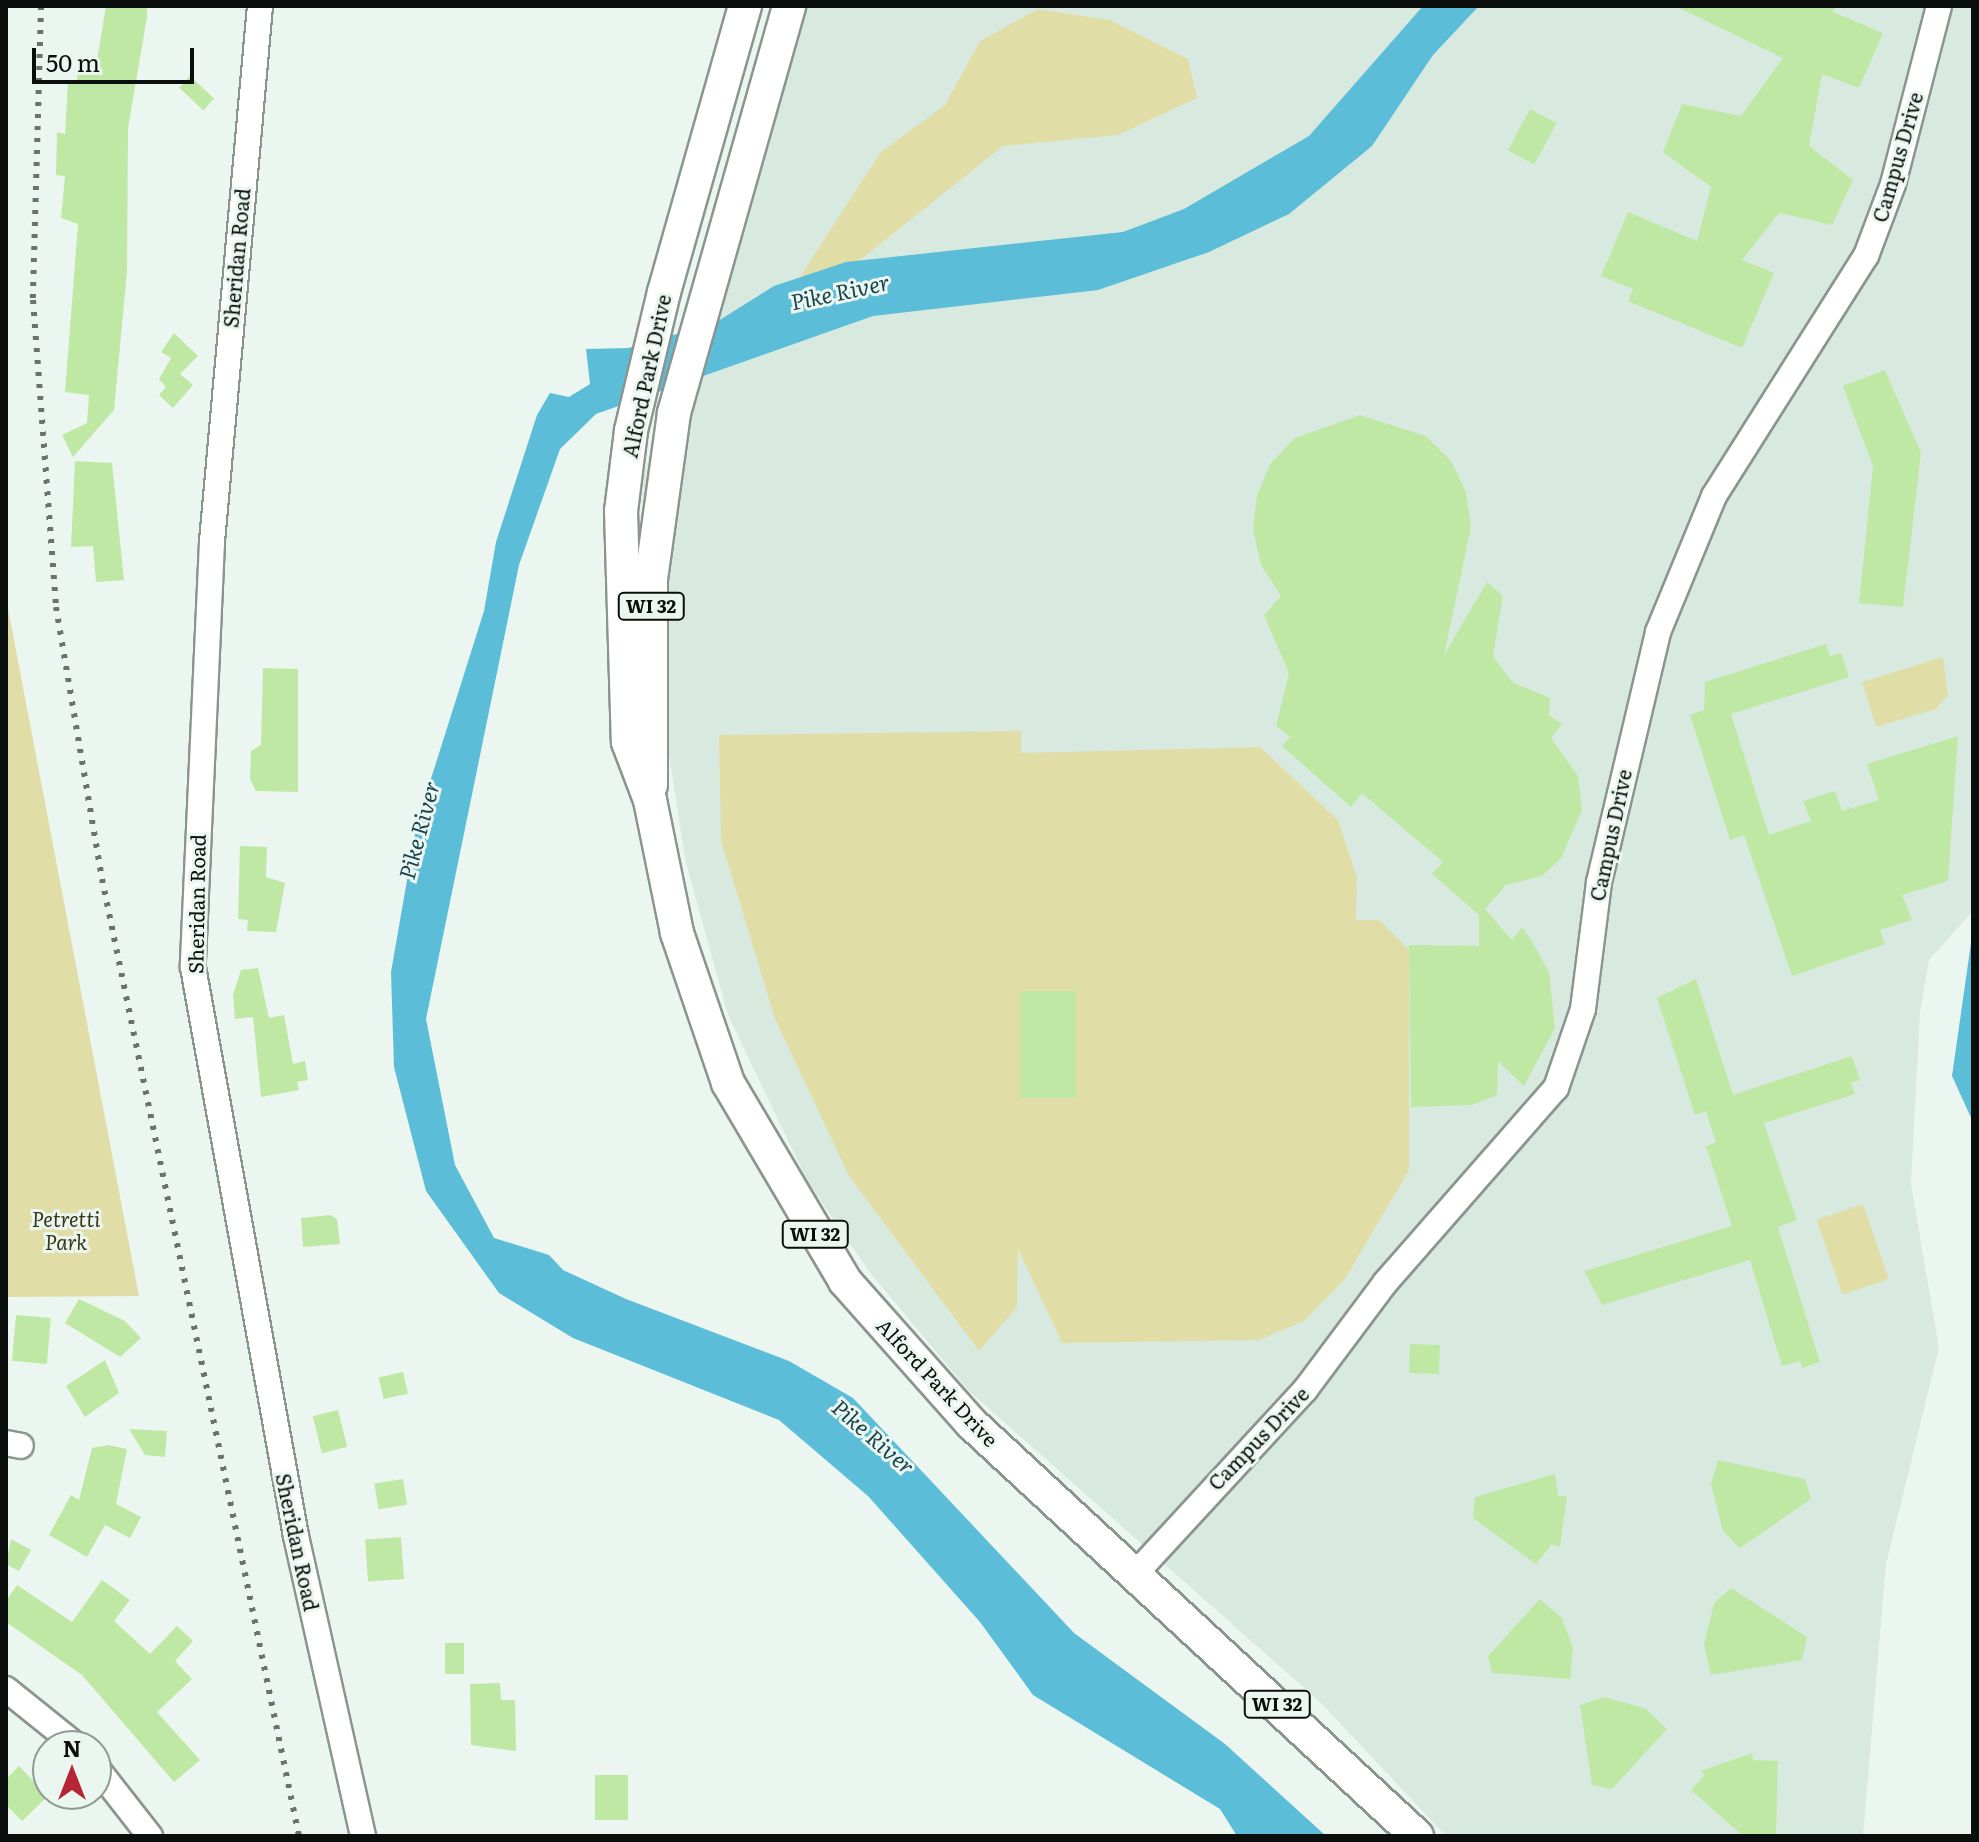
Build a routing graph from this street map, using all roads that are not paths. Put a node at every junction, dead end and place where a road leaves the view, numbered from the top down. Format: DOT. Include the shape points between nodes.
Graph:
graph roads {
  1 [pos="260,6"];
  2 [pos="745,6"];
  3 [pos="789,6"];
  4 [pos="1939,6"];
  5 [pos="650,800"];
  6 [pos="1137,1572"];
  7 [pos="6,1689"];
  8 [pos="57,1730"];
  9 [pos="112,1787"];
  10 [pos="150,1836"];
  11 [pos="363,1836"];
  12 [pos="1417,1836"];
  1 -- 11 [label="street, Sheridan Road" via="212,542 193,967 296,1536"];
  2 -- 5 [label="main road, Alford Park Drive / WI 32" via="664,292 631,431 621,511 628,742"];
  3 -- 5 [label="main road, Alford Park Drive / WI 32" via="674,413 651,579"];
  4 -- 6 [label="street, Campus Drive" via="1893,184 1866,256 1714,496 1658,632 1599,882 1583,1009 1556,1088 1394,1271 1305,1390"];
  5 -- 6 [label="main road, Alford Park Drive / WI 32" via="677,933 728,1083 793,1200 845,1281 971,1423"];
  6 -- 12 [label="main road, Alford Park Drive / WI 32"];
  7 -- 8 [label="street"];
  9 -- 10 [label="street"];
}
